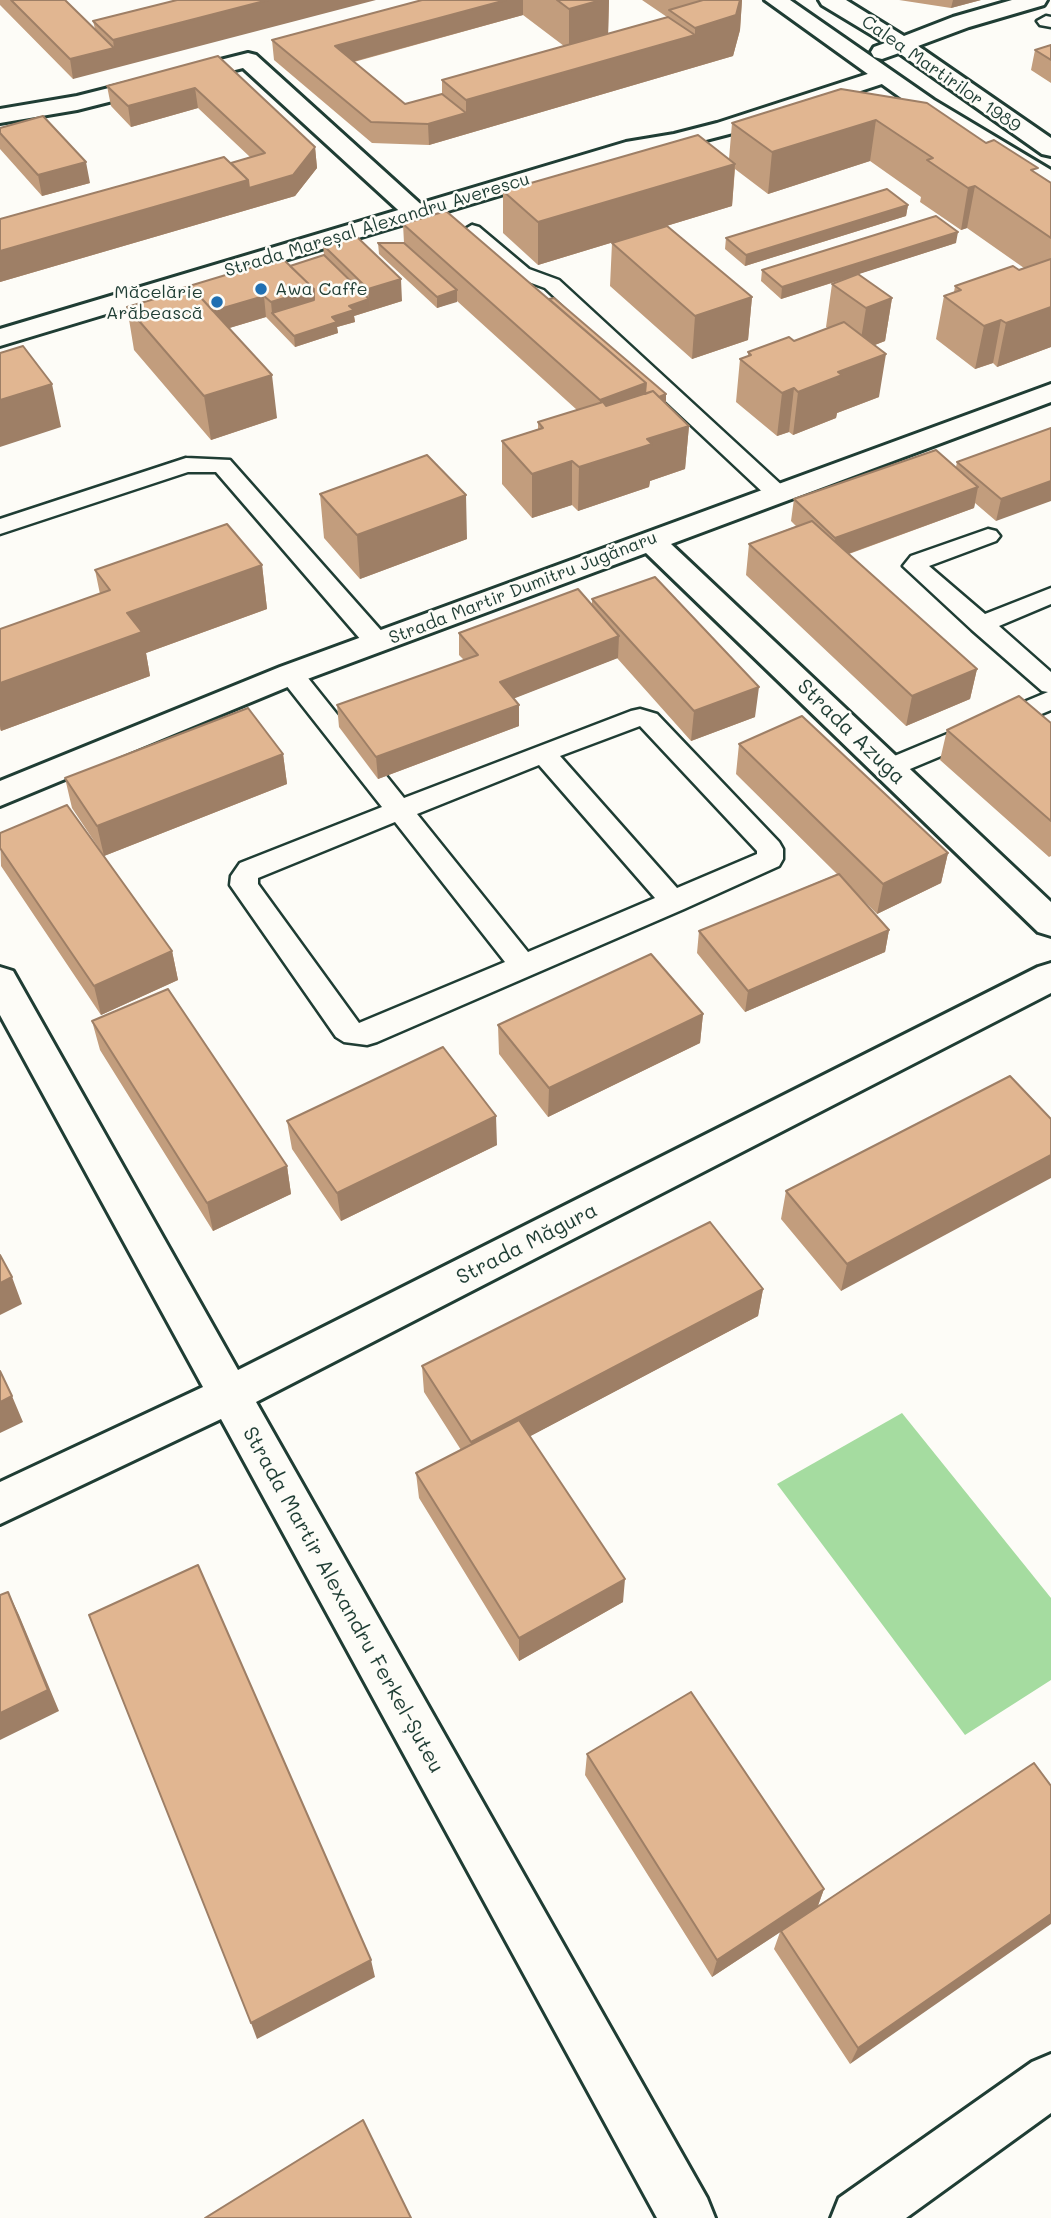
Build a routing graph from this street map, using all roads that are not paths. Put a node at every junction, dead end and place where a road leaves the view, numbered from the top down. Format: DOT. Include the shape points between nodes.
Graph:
graph roads {
  1 [pos="776,0"];
  2 [pos="830,0"];
  3 [pos="1036,0"];
  4 [pos="1049,21"];
  5 [pos="1022,29"];
  6 [pos="900,45"];
  7 [pos="949,53"];
  8 [pos="860,60"];
  9 [pos="923,62"];
  10 [pos="883,76"];
  11 [pos="0,116"];
  12 [pos="634,148"];
  13 [pos="1051,149"];
  14 [pos="1051,180"];
  15 [pos="417,214"];
  16 [pos="472,231"];
  17 [pos="0,338"];
  18 [pos="1051,392"];
  19 [pos="778,494"];
  20 [pos="0,527"];
  21 [pos="988,536"];
  22 [pos="650,540"];
  23 [pos="1051,595"];
  24 [pos="981,625"];
  25 [pos="377,642"];
  26 [pos="291,674"];
  27 [pos="1046,676"];
  28 [pos="1051,700"];
  29 [pos="543,753"];
  30 [pos="889,768"];
  31 [pos="0,794"];
  32 [pos="398,810"];
  33 [pos="674,902"];
  34 [pos="1051,923"];
  35 [pos="524,967"];
  36 [pos="1051,977"];
  37 [pos="0,981"];
  38 [pos="229,1395"];
  39 [pos="0,1504"];
  40 [pos="1051,2081"];
  41 [pos="687,2218"];
  42 [pos="859,2218"];
  1 -- 8 [label="street, Calea Martirilor 1989"];
  2 -- 6 [label="street, Calea Martirilor 1989"];
  3 -- 6 [label="street, Strada Mareșal Alexandru Averescu"];
  4 -- 5 [label="street"];
  6 -- 8 [label="street, Strada Mareșal Alexandru Averescu"];
  6 -- 9 [label="street, Calea Martirilor 1989"];
  7 -- 9 [label="street, Strada Mareșal Alexandru Averescu"];
  8 -- 10 [label="street, Calea Martirilor 1989"];
  8 -- 12 [label="street, Strada Mareșal Alexandru Averescu" via="696,117"];
  9 -- 10 [label="street, Strada Mareșal Alexandru Averescu"];
  9 -- 13 [label="street, Calea Martirilor 1989"];
  10 -- 12 [label="street, Strada Mareșal Alexandru Averescu" via="725,128"];
  10 -- 14 [label="street, Calea Martirilor 1989"];
  11 -- 15 [label="street" via="77,103 248,60"];
  12 -- 15 [label="street, Strada Mareșal Alexandru Averescu"];
  15 -- 17 [label="street, Strada Mareșal Alexandru Averescu"];
  16 -- 19 [label="lane" via="522,273 552,284"];
  18 -- 19 [label="street, Strada Martir Dumitru Jugănaru"];
  19 -- 22 [label="street, Strada Martir Dumitru Jugănaru"];
  20 -- 25 [label="lane" via="187,465 222,465"];
  21 -- 24 [label="lane" via="915,566"];
  22 -- 25 [label="street, Strada Martir Dumitru Jugănaru"];
  22 -- 30 [label="street, Strada Azuga"];
  23 -- 24 [label="lane"];
  24 -- 27 [label="lane"];
  25 -- 26 [label="street, Strada Martir Dumitru Jugănaru"];
  26 -- 31 [label="street, Strada Martir Dumitru Jugănaru"];
  26 -- 32 [label="lane"];
  28 -- 30 [label="lane"];
  29 -- 32 [label="lane"];
  29 -- 33 [label="lane"];
  29 -- 33 [label="lane" via="634,718 648,720 770,849 770,859"];
  30 -- 34 [label="street, Strada Azuga"];
  32 -- 35 [label="lane"];
  32 -- 35 [label="lane" via="250,870 245,876 244,885 345,1029 368,1034"];
  33 -- 35 [label="lane"];
  36 -- 38 [label="street, Strada Măgura"];
  37 -- 38 [label="street, Strada Martir Alexandru Ferkel-Șuteu"];
  38 -- 39 [label="street, Strada Măgura"];
  38 -- 41 [label="street, Strada Martir Alexandru Ferkel-Șuteu"];
  40 -- 42 [label="street"];
}
